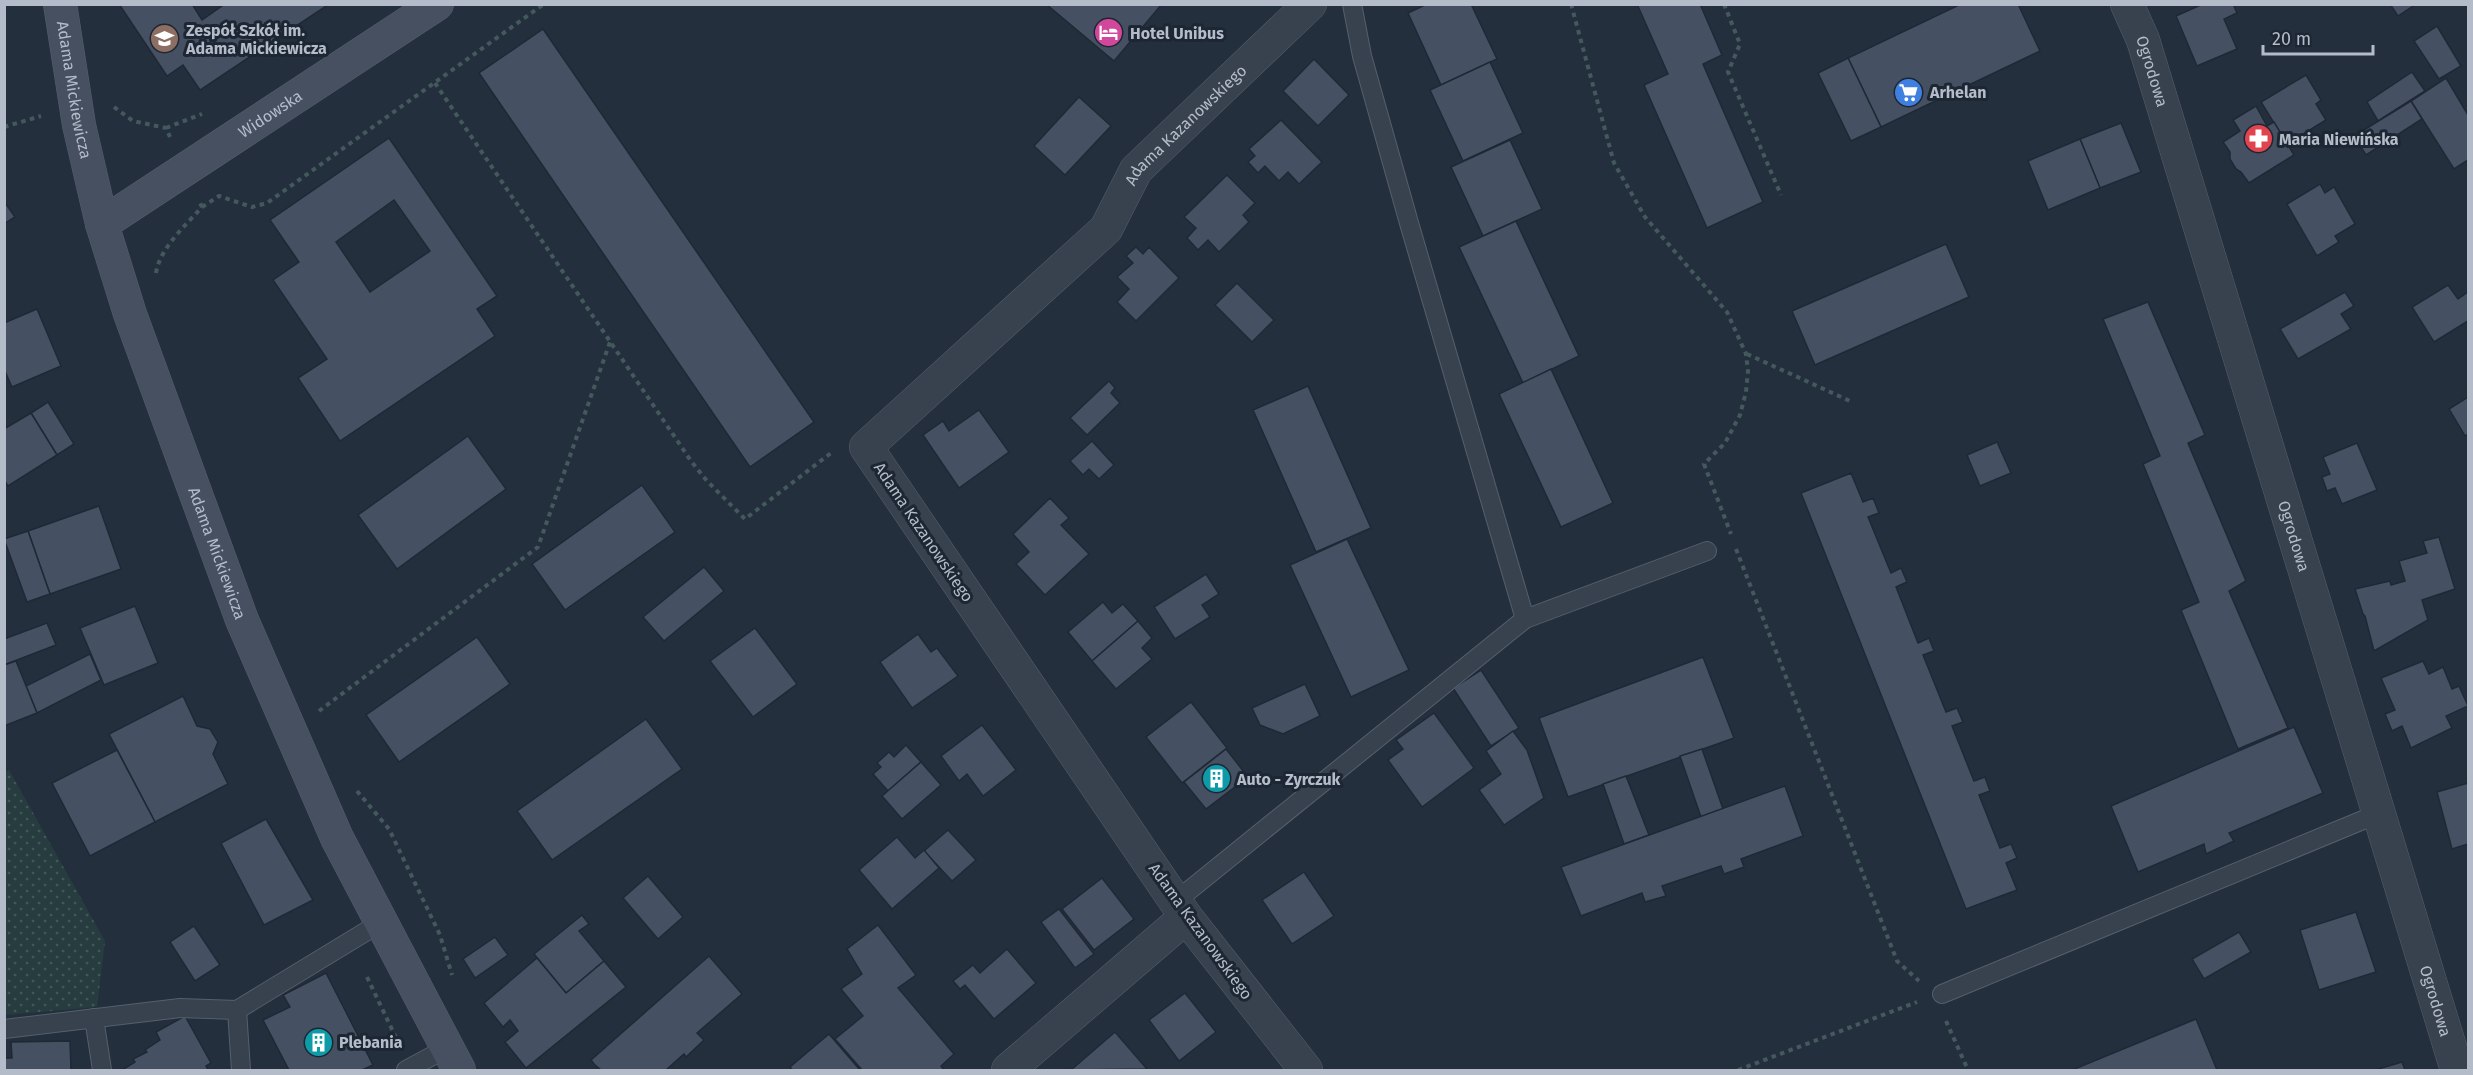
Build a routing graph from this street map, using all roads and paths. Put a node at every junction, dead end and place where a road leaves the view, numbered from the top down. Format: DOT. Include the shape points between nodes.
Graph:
graph roads {
  1 [pos="60,4"];
  2 [pos="437,4"];
  3 [pos="544,4"];
  4 [pos="1310,4"];
  5 [pos="1352,4"];
  6 [pos="1571,4"];
  7 [pos="1724,4"];
  8 [pos="2127,4"];
  9 [pos="435,83"];
  10 [pos="111,102"];
  11 [pos="185,170"];
  12 [pos="1781,195"];
  13 [pos="202,207"];
  14 [pos="102,224"];
  15 [pos="155,281"];
  16 [pos="610,341"];
  17 [pos="1746,354"];
  18 [pos="1850,401"];
  19 [pos="866,447"];
  20 [pos="1707,551"];
  21 [pos="1525,619"];
  22 [pos="316,713"];
  23 [pos="354,786"];
  24 [pos="2380,813"];
  25 [pos="1181,909"];
  26 [pos="381,923"];
  27 [pos="455,986"];
  28 [pos="1938,995"];
  29 [pos="237,1010"];
  30 [pos="94,1018"];
  31 [pos="4,1029"];
  32 [pos="453,1060"];
  33 [pos="102,1071"];
  34 [pos="241,1071"];
  35 [pos="405,1071"];
  36 [pos="1008,1071"];
  37 [pos="1306,1071"];
  38 [pos="1738,1071"];
  39 [pos="1968,1071"];
  40 [pos="2457,1071"];
  1 -- 14 [label="main road, Adama Mickiewicza" via="79,125"];
  2 -- 11 [label="main road, Widowska"];
  3 -- 9 [label="path"];
  4 -- 19 [label="street, Adama Kazanowskiego" via="1136,170 1106,229"];
  5 -- 21 [label="lane" via="1362,56 1402,201"];
  6 -- 17 [label="path" via="1614,163 1645,217 1726,312"];
  7 -- 12 [label="path" via="1740,44 1728,72"];
  8 -- 24 [label="street, Ogrodowa" via="2143,40"];
  9 -- 13 [label="path" via="267,203 252,207 219,196"];
  9 -- 16 [label="path"];
  10 -- 11 [label="path" via="115,110 133,121 166,128"];
  11 -- 13 [label="path"];
  11 -- 14 [label="main road, Widowska"];
  13 -- 15 [label="path" via="158,262"];
  14 -- 26 [label="main road, Adama Mickiewicza" via="130,314 242,620 337,838"];
  16 -- 19 [label="path" via="691,461 745,519 828,454"];
  16 -- 22 [label="path" via="538,547"];
  17 -- 18 [label="path"];
  17 -- 28 [label="path" via="1746,392 1740,415 1725,443 1704,464 1897,961"];
  19 -- 25 [label="street, Adama Kazanowskiego"];
  20 -- 21 [label="lane"];
  21 -- 25 [label="lane"];
  23 -- 27 [label="path" via="389,830 440,935"];
  24 -- 28 [label="lane"];
  24 -- 40 [label="street, Ogrodowa"];
  25 -- 36 [label="street"];
  25 -- 37 [label="street, Adama Kazanowskiego"];
  26 -- 29 [label="lane"];
  26 -- 32 [label="main road, Adama Mickiewicza"];
  28 -- 38 [label="path"];
  28 -- 39 [label="path"];
  29 -- 30 [label="lane" via="180,1008"];
  29 -- 34 [label="lane"];
  30 -- 31 [label="lane"];
  30 -- 33 [label="lane"];
  32 -- 35 [label="lane"];
}
